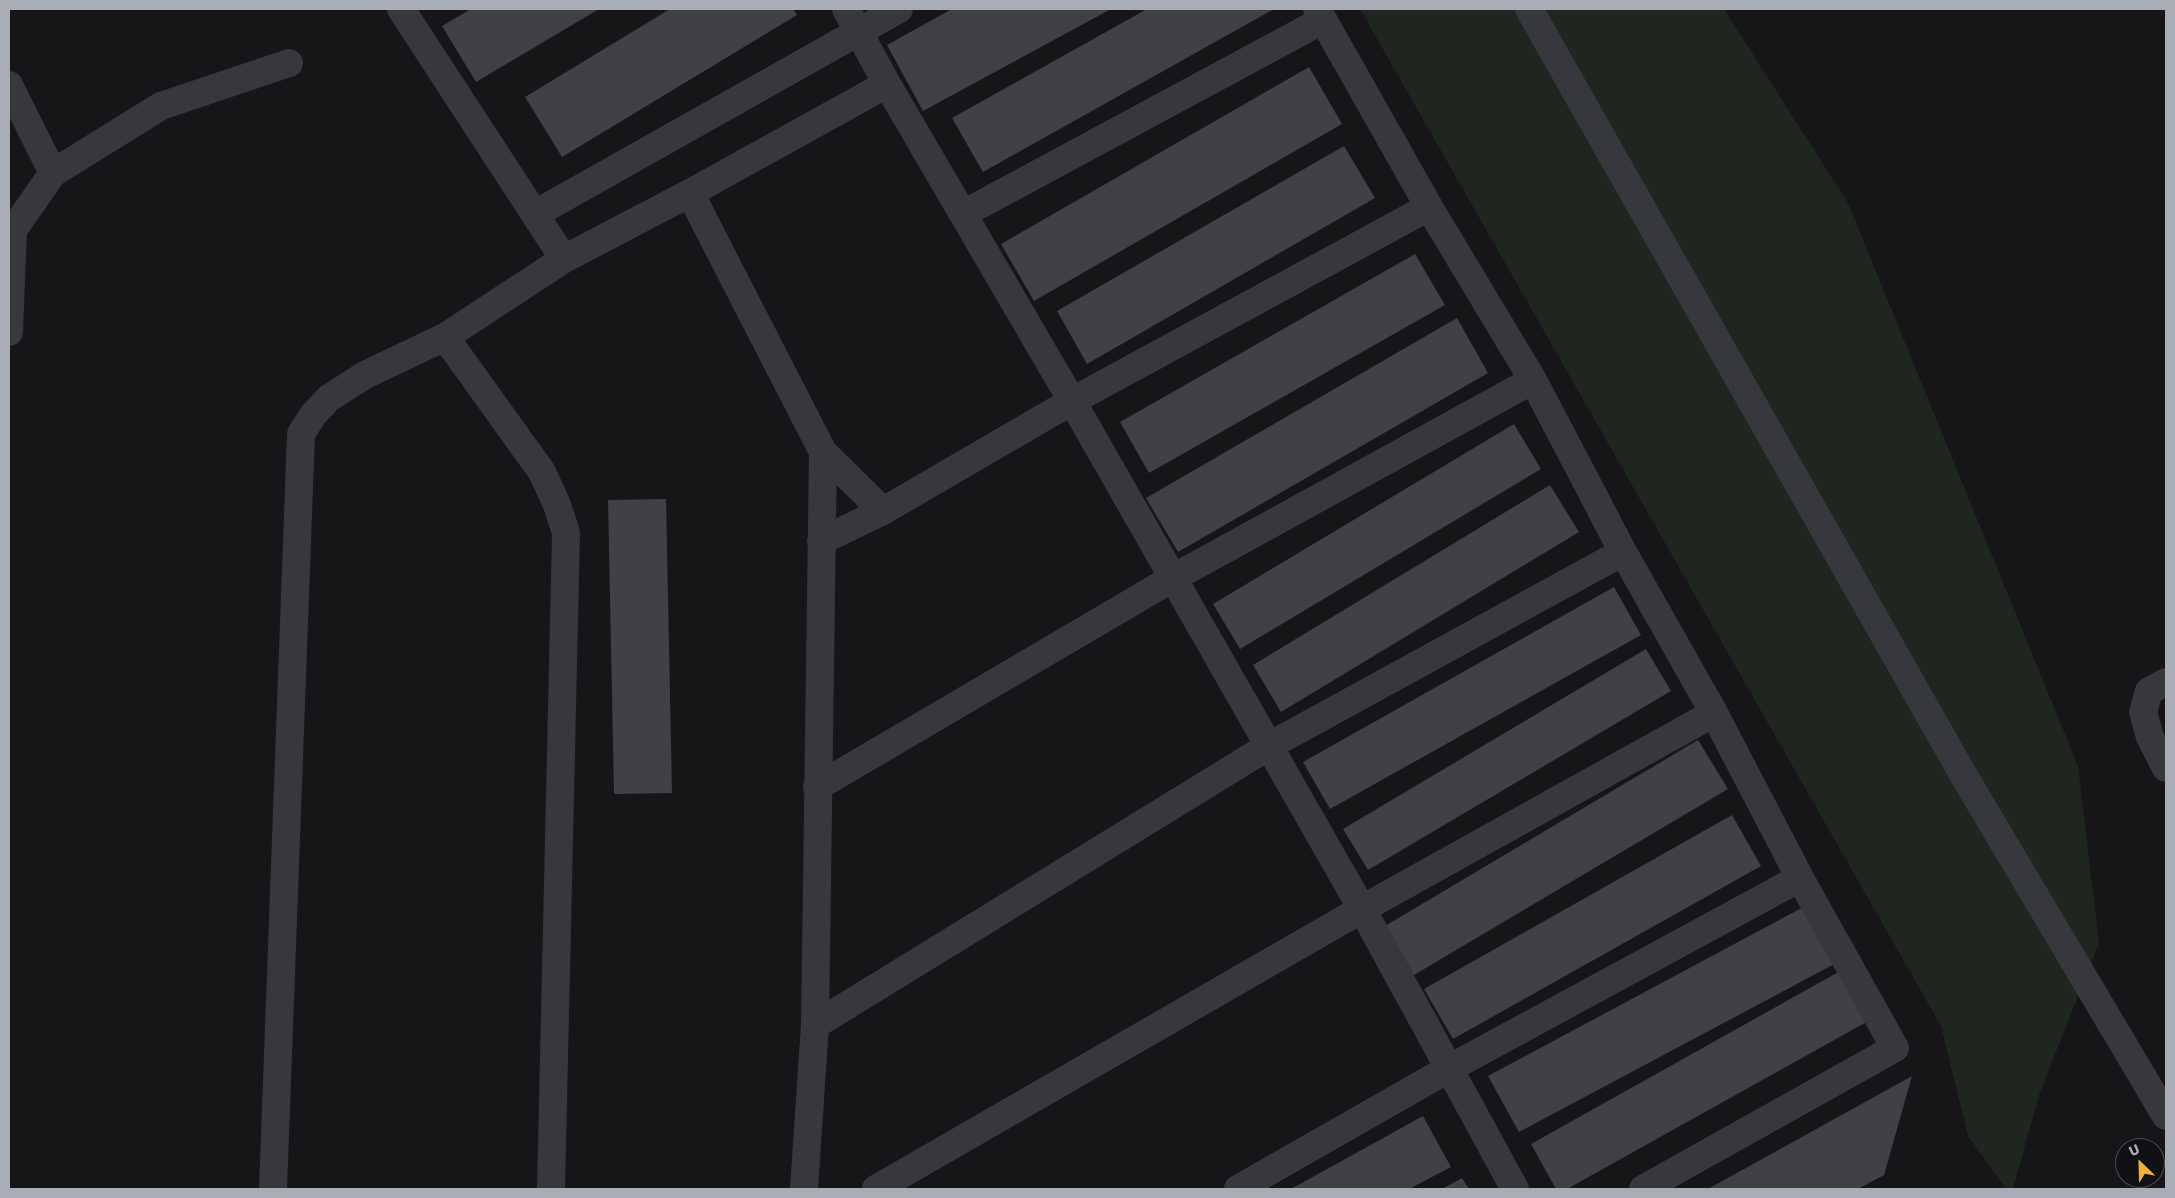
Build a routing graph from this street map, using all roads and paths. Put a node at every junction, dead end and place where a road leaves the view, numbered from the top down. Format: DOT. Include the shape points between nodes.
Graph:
graph roads {
  1 [pos="402,9"];
  2 [pos="899,9"];
  3 [pos="1529,9"];
  4 [pos="1320,14"];
  5 [pos="853,20"];
  6 [pos="289,63"];
  7 [pos="887,84"];
  8 [pos="9,85"];
  9 [pos="53,173"];
  10 [pos="690,193"];
  11 [pos="1429,208"];
  12 [pos="535,214"];
  13 [pos="963,214"];
  14 [pos="11,229"];
  15 [pos="564,259"];
  16 [pos="9,332"];
  17 [pos="445,337"];
  18 [pos="1533,380"];
  19 [pos="1072,401"];
  20 [pos="823,452"];
  21 [pos="883,511"];
  22 [pos="821,541"];
  23 [pos="1623,552"];
  24 [pos="1173,578"];
  25 [pos="2166,682"];
  26 [pos="1714,713"];
  27 [pos="1269,746"];
  28 [pos="2166,768"];
  29 [pos="817,787"];
  30 [pos="1800,878"];
  31 [pos="1362,909"];
  32 [pos="815,1025"];
  33 [pos="1450,1068"];
  34 [pos="2166,1116"];
  35 [pos="273,1189"];
  36 [pos="551,1189"];
  37 [pos="804,1189"];
  38 [pos="876,1189"];
  39 [pos="1238,1189"];
  40 [pos="1514,1189"];
  41 [pos="1642,1189"];
  1 -- 12 [label="street"];
  2 -- 5 [label="street"];
  3 -- 34 [label="street" via="1964,776"];
  4 -- 11 [label="street"];
  4 -- 13 [label="street"];
  5 -- 7 [label="street"];
  5 -- 12 [label="street"];
  6 -- 9 [label="street" via="161,106"];
  7 -- 10 [label="street"];
  7 -- 13 [label="street"];
  8 -- 9 [label="street"];
  9 -- 14 [label="street"];
  10 -- 15 [label="street"];
  10 -- 20 [label="street"];
  11 -- 18 [label="street"];
  11 -- 19 [label="street"];
  12 -- 15 [label="street"];
  13 -- 19 [label="street"];
  14 -- 16 [label="street"];
  15 -- 17 [label="street"];
  17 -- 35 [label="street" via="365,375 329,398 312,414 301,434"];
  17 -- 36 [label="street" via="542,472 566,533"];
  18 -- 23 [label="street"];
  18 -- 24 [label="street"];
  19 -- 21 [label="street"];
  19 -- 24 [label="street"];
  20 -- 21 [label="street"];
  20 -- 22 [label="street"];
  21 -- 22 [label="street"];
  22 -- 29 [label="street"];
  23 -- 26 [label="street"];
  23 -- 27 [label="street"];
  24 -- 27 [label="street"];
  24 -- 29 [label="street"];
  25 -- 28 [label="street" via="2149,691 2143,712 2150,737"];
  26 -- 30 [label="street"];
  26 -- 31 [label="street"];
  27 -- 31 [label="street"];
  27 -- 32 [label="street"];
  29 -- 32 [label="street"];
  30 -- 33 [label="street"];
  30 -- 41 [label="street" via="1895,1048"];
  31 -- 33 [label="street"];
  31 -- 38 [label="street"];
  32 -- 37 [label="street"];
  33 -- 39 [label="street"];
  33 -- 40 [label="street"];
}
